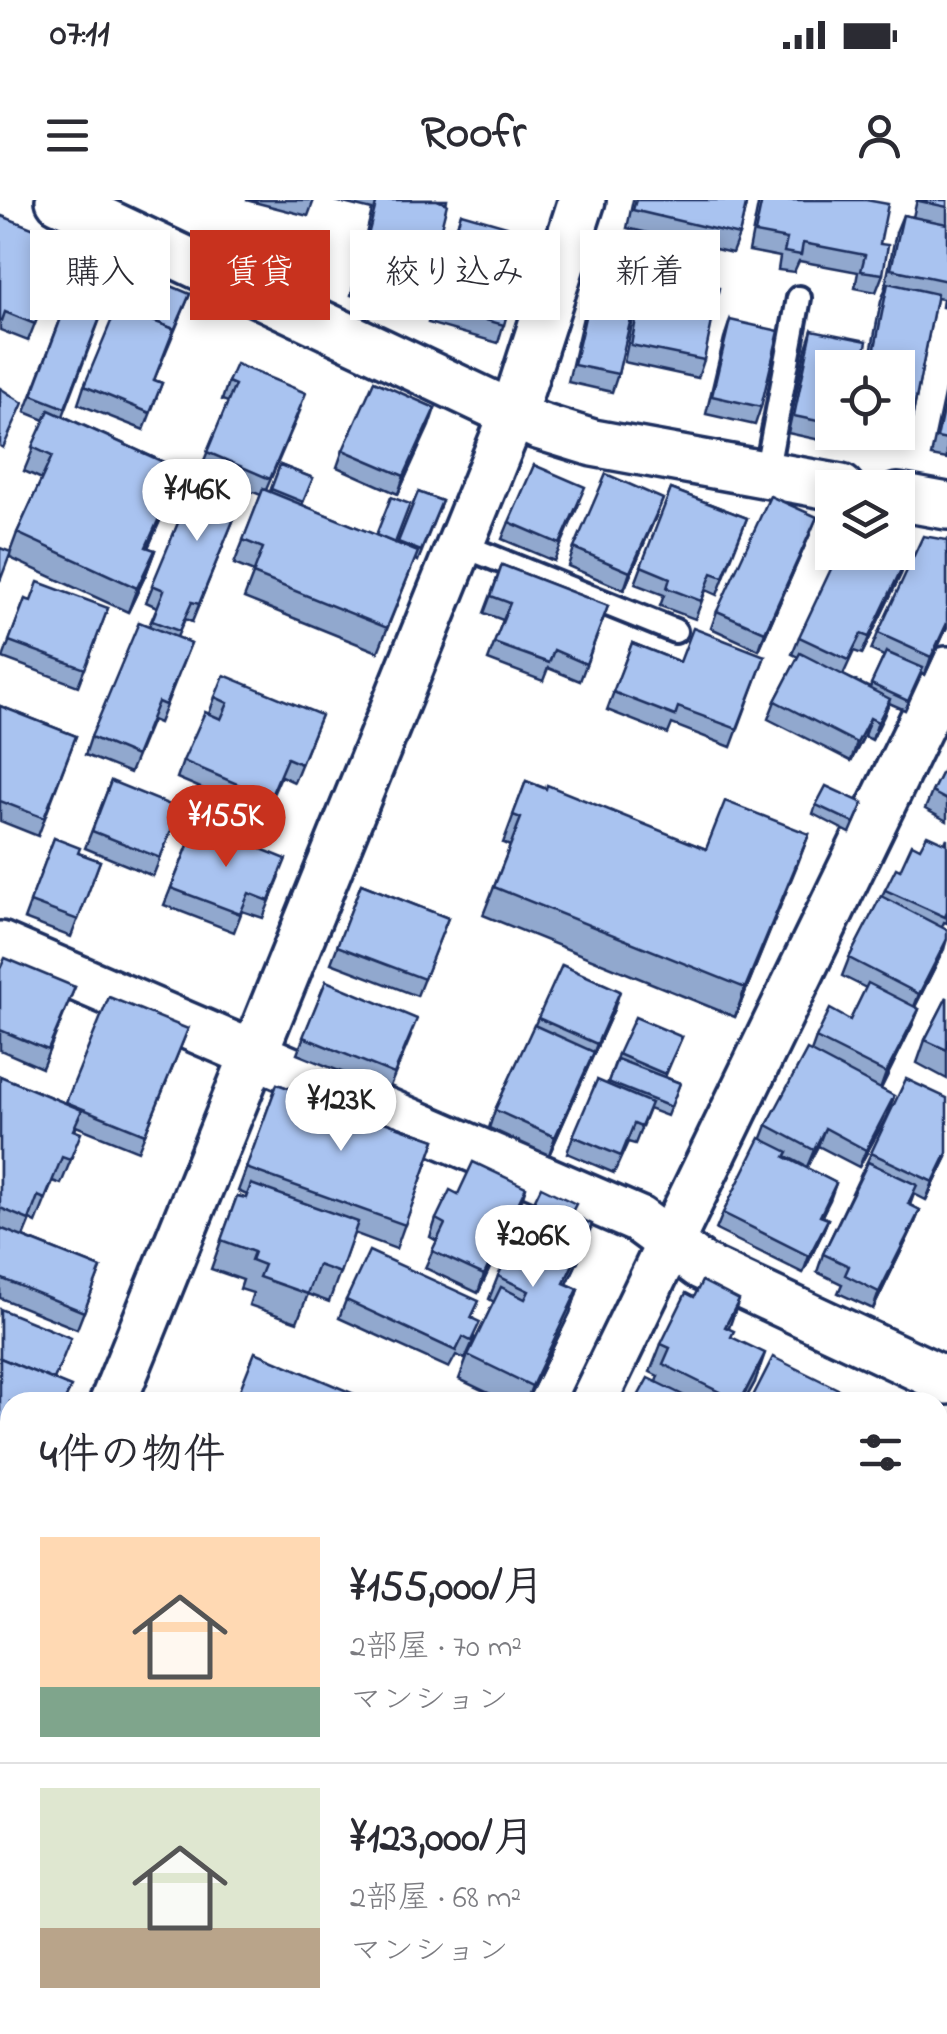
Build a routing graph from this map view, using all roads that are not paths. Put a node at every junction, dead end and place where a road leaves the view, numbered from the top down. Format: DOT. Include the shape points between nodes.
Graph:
graph roads {
  1 [pos="59,200"];
  2 [pos="582,200"];
  3 [pos="799,298"];
  4 [pos="513,414"];
  5 [pos="766,474"];
  6 [pos="815,483"];
  7 [pos="915,500"];
  8 [pos="947,506"];
  9 [pos="460,544"];
  10 [pos="676,631"];
  11 [pos="947,670"];
  12 [pos="0,945"];
  13 [pos="253,1054"];
  14 [pos="671,1243"];
  15 [pos="947,1381"];
  16 [pos="116,1392"];
  17 [pos="597,1392"];
  1 -- 4 [label="street"];
  2 -- 4 [label="street"];
  3 -- 5 [label="lane"];
  4 -- 5 [label="street" via="593,444"];
  4 -- 9 [label="street"];
  5 -- 6 [label="street"];
  7 -- 8 [label="street"];
  9 -- 10 [label="lane"];
  9 -- 13 [label="street"];
  11 -- 14 [label="street"];
  12 -- 13 [label="street"];
  13 -- 14 [label="street" via="638,1220"];
  13 -- 16 [label="street"];
  14 -- 15 [label="street" via="701,1266"];
  14 -- 17 [label="street"];
}
